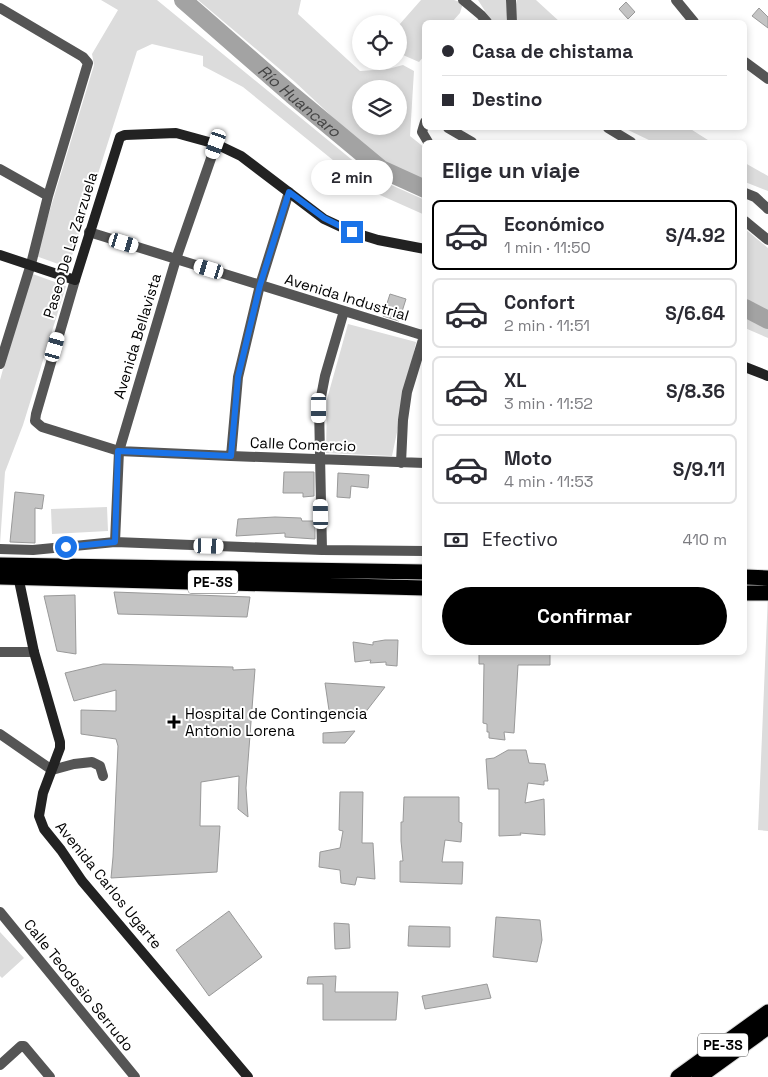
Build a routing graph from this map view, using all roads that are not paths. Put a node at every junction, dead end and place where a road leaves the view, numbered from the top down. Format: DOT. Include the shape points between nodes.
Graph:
graph roads {
  1 [pos="463,0"];
  2 [pos="511,0"];
  3 [pos="676,0"];
  4 [pos="0,8"];
  5 [pos="486,20"];
  6 [pos="512,20"];
  7 [pos="692,20"];
  8 [pos="747,63"];
  9 [pos="768,79"];
  10 [pos="451,130"];
  11 [pos="611,130"];
  12 [pos="469,140"];
  13 [pos="628,140"];
  14 [pos="216,144"];
  15 [pos="0,168"];
  16 [pos="289,192"];
  17 [pos="747,194"];
  18 [pos="48,196"];
  19 [pos="768,209"];
  20 [pos="747,223"];
  21 [pos="89,232"];
  22 [pos="768,240"];
  23 [pos="422,248"];
  24 [pos="0,255"];
  25 [pos="176,259"];
  26 [pos="31,264"];
  27 [pos="75,280"];
  28 [pos="260,285"];
  29 [pos="344,311"];
  30 [pos="422,334"];
  31 [pos="422,344"];
  32 [pos="0,362"];
  33 [pos="747,368"];
  34 [pos="768,376"];
  35 [pos="35,421"];
  36 [pos="118,451"];
  37 [pos="231,456"];
  38 [pos="320,460"];
  39 [pos="401,463"];
  40 [pos="422,463"];
  41 [pos="115,542"];
  42 [pos="0,549"];
  43 [pos="322,550"];
  44 [pos="422,551"];
  45 [pos="0,565"];
  46 [pos="17,572"];
  47 [pos="422,572"];
  48 [pos="0,577"];
  49 [pos="747,577"];
  50 [pos="768,578"];
  51 [pos="422,588"];
  52 [pos="747,593"];
  53 [pos="768,593"];
  54 [pos="0,652"];
  55 [pos="34,652"];
  56 [pos="0,734"];
  57 [pos="52,770"];
  58 [pos="103,776"];
  59 [pos="0,912"];
  60 [pos="768,1012"];
  61 [pos="768,1027"];
  62 [pos="0,1065"];
  63 [pos="50,1077"];
  64 [pos="135,1077"];
  65 [pos="248,1077"];
  66 [pos="678,1077"];
  67 [pos="699,1077"];
  1 -- 5 [label="street"];
  2 -- 6 [label="street"];
  3 -- 7 [label="street"];
  4 -- 18 [label="street" via="88,63"];
  8 -- 9 [label="street"];
  10 -- 12 [label="street"];
  11 -- 13 [label="street"];
  14 -- 16 [label="street" via="241,156"];
  14 -- 21 [label="street, Paseo De La Zarzuela" via="176,133 120,136"];
  14 -- 25 [label="street, Avenida Bellavista"];
  15 -- 18 [label="street"];
  16 -- 23 [label="street" via="324,218 352,232"];
  16 -- 28 [label="street"];
  17 -- 19 [label="street"];
  18 -- 26 [label="street"];
  20 -- 22 [label="street"];
  21 -- 25 [label="street, Avenida Industrial"];
  21 -- 27 [label="street, Paseo De La Zarzuela"];
  24 -- 26 [label="street"];
  25 -- 28 [label="street, Avenida Industrial"];
  25 -- 36 [label="street, Avenida Bellavista"];
  26 -- 27 [label="street"];
  26 -- 32 [label="street"];
  27 -- 35 [label="street, Paseo De La Zarzuela"];
  28 -- 29 [label="street, Avenida Industrial"];
  28 -- 37 [label="street" via="238,377"];
  29 -- 30 [label="street, Avenida Industrial"];
  29 -- 38 [label="street" via="319,408"];
  31 -- 39 [label="street" via="407,392"];
  33 -- 34 [label="street"];
  35 -- 36 [label="street, Calle Comercio" via="42,427"];
  36 -- 37 [label="street, Calle Comercio"];
  36 -- 41 [label="street, Avenida Bellavista"];
  37 -- 38 [label="street, Calle Comercio"];
  38 -- 39 [label="street, Calle Comercio"];
  38 -- 43 [label="street"];
  39 -- 40 [label="street, Calle Comercio"];
  41 -- 42 [label="street" via="33,550"];
  41 -- 43 [label="street"];
  43 -- 44 [label="street"];
  45 -- 46 [label="highway, PE-3S"];
  46 -- 47 [label="highway, PE-3S"];
  46 -- 48 [label="highway, PE-3S"];
  46 -- 51 [label="highway, PE-3S" via="112,579"];
  46 -- 55 [label="street, Avenida Carlos Ugarte"];
  49 -- 50 [label="highway"];
  52 -- 53 [label="highway"];
  54 -- 55 [label="street"];
  55 -- 57 [label="street, Avenida Carlos Ugarte" via="60,742"];
  56 -- 57 [label="street"];
  57 -- 58 [label="street" via="92,762 100,766"];
  57 -- 65 [label="street, Avenida Carlos Ugarte" via="39,816 44,829 82,881"];
  59 -- 64 [label="street, Calle Teodosio Serrudo"];
  60 -- 66 [label="highway, PE-3S"];
  61 -- 67 [label="highway, PE-3S"];
  62 -- 63 [label="street" via="24,1046"];
}
